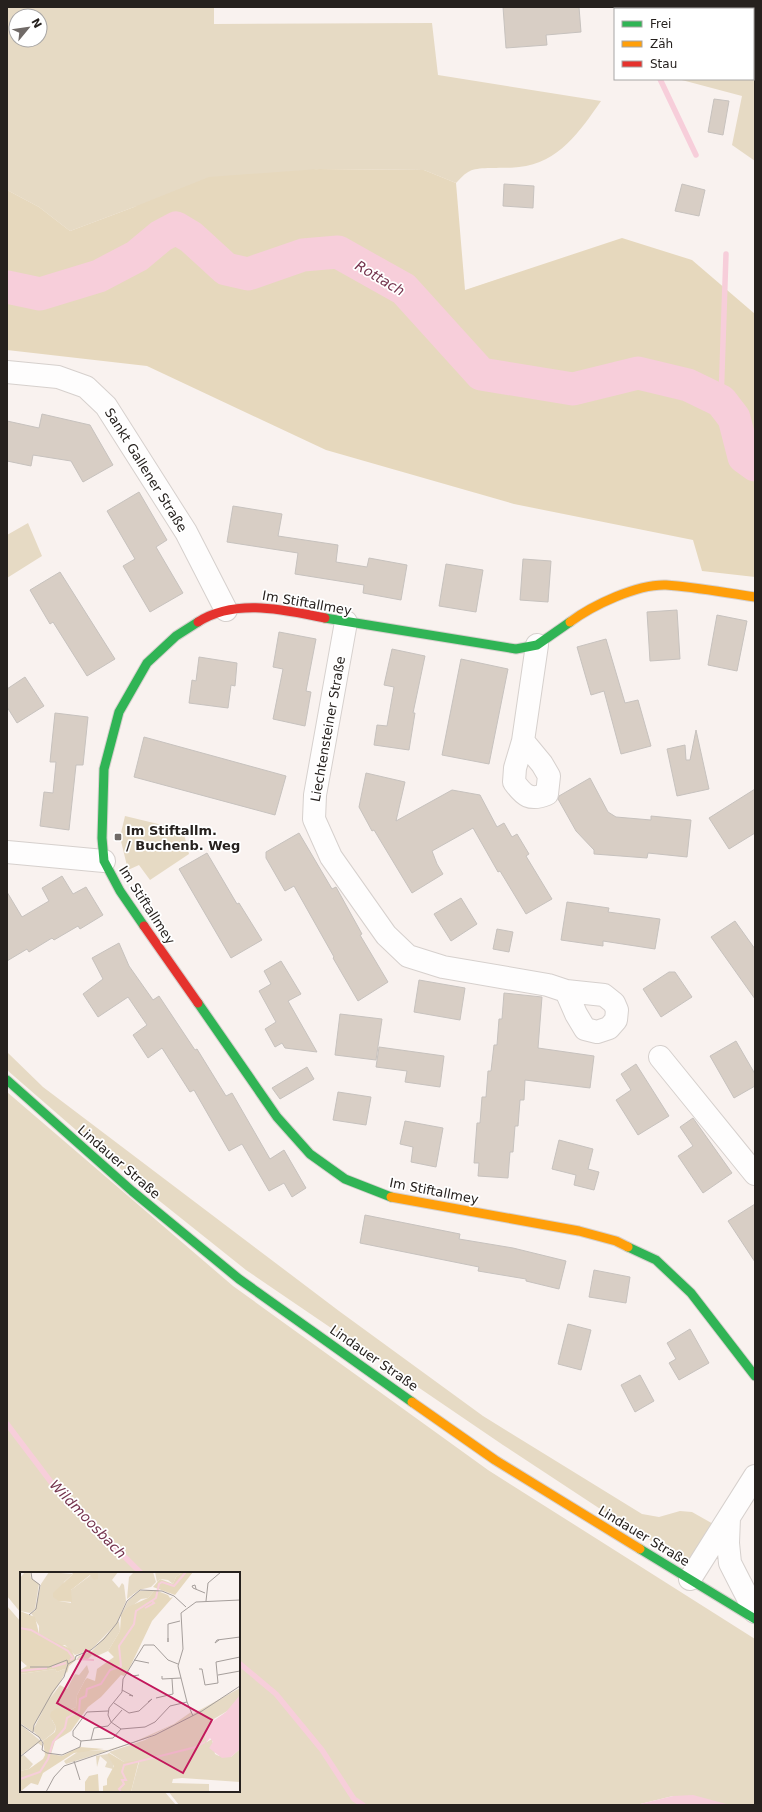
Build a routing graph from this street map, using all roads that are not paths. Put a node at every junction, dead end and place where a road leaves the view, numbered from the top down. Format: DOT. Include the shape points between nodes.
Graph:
graph roads {
  1 [pos="7,372"];
  2 [pos="755,597"];
  3 [pos="226,610"];
  4 [pos="346,622"];
  5 [pos="537,645"];
  6 [pos="523,741"];
  7 [pos="7,852"];
  8 [pos="104,861"];
  9 [pos="566,991"];
  10 [pos="660,1057"];
  11 [pos="7,1080"];
  12 [pos="755,1174"];
  13 [pos="755,1376"];
  14 [pos="755,1476"];
  15 [pos="729,1518"];
  16 [pos="690,1579"];
  17 [pos="755,1612"];
  18 [pos="755,1619"];
  1 -- 3 [label="street, Sankt Gallener Straße" via="58,377 86,387 106,406 186,532"];
  2 -- 5 [label="street, Im Stiftallmey" via="665,585 629,591 582,613"];
  3 -- 4 [label="street, Im Stiftallmey" via="254,607"];
  3 -- 8 [label="street, Im Stiftallmey" via="206,617 176,636 147,663 119,712 104,769"];
  4 -- 5 [label="street, Im Stiftallmey" via="496,647 516,649"];
  4 -- 9 [label="street, Liechtensteiner Straße" via="315,795 314,819 331,857 386,935 408,956 443,967 548,985"];
  5 -- 6 [label="street"];
  7 -- 8 [label="street"];
  8 -- 13 [label="street, Im Stiftallmey" via="138,919 268,1104 310,1154 345,1179 392,1198 579,1231 616,1241 656,1260 691,1293"];
  10 -- 12 [label="street"];
  11 -- 16 [label="street, Lindauer Straße" via="132,1192 239,1279 495,1460"];
  14 -- 15 [label="street"];
  15 -- 16 [label="street"];
  15 -- 17 [label="street" via="730,1563"];
  16 -- 18 [label="street, Lindauer Straße"];
}
